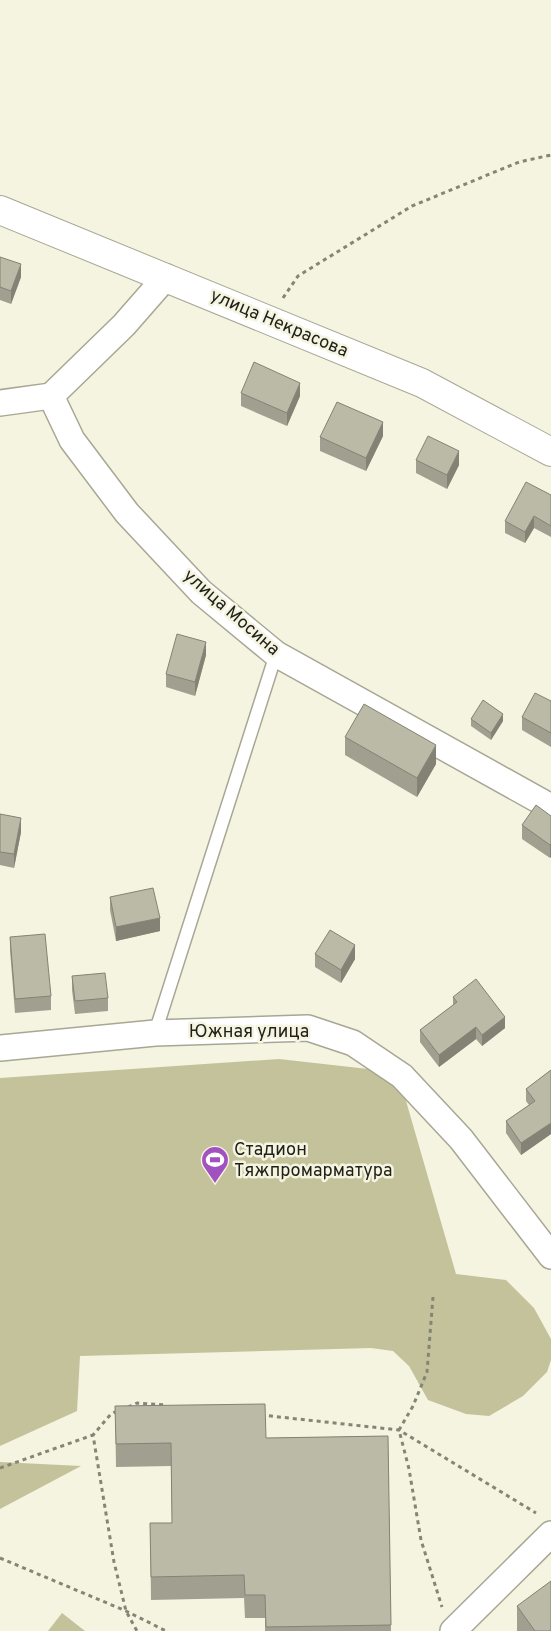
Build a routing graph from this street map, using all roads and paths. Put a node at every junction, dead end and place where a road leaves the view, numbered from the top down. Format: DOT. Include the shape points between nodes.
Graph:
graph roads {
  1 [pos="551,155"];
  2 [pos="0,210"];
  3 [pos="166,277"];
  4 [pos="269,320"];
  5 [pos="51,396"];
  6 [pos="0,403"];
  7 [pos="551,452"];
  8 [pos="276,654"];
  9 [pos="551,807"];
  10 [pos="155,1033"];
  11 [pos="0,1048"];
  12 [pos="551,1256"];
  13 [pos="434,1297"];
  14 [pos="166,1406"];
  15 [pos="254,1415"];
  16 [pos="399,1430"];
  17 [pos="93,1435"];
  18 [pos="0,1468"];
  19 [pos="547,1526"];
  20 [pos="0,1558"];
  21 [pos="126,1611"];
  22 [pos="448,1620"];
  23 [pos="137,1631"];
  24 [pos="166,1631"];
  1 -- 4 [label="path" via="519,162 412,206 298,276"];
  2 -- 3 [label="main road, улица Некрасова"];
  3 -- 4 [label="main road, улица Некрасова"];
  3 -- 5 [label="street" via="124,325"];
  4 -- 7 [label="main road, улица Некрасова" via="422,383"];
  5 -- 6 [label="street"];
  5 -- 8 [label="street, улица Мосина" via="72,440 127,513 201,592"];
  8 -- 9 [label="street, улица Мосина"];
  8 -- 10 [label="lane"];
  10 -- 11 [label="street, Южная улица"];
  10 -- 12 [label="street, Южная улица" via="308,1028 354,1043 402,1076 461,1139"];
  13 -- 16 [label="path" via="427,1372"];
  14 -- 17 [label="path" via="138,1402 111,1414"];
  15 -- 16 [label="path"];
  16 -- 19 [label="path"];
  16 -- 22 [label="path" via="421,1540"];
  17 -- 18 [label="path"];
  17 -- 21 [label="path" via="114,1562"];
  19 -- 22 [label="street"];
  20 -- 21 [label="path"];
  21 -- 23 [label="path"];
  21 -- 24 [label="path"];
}
